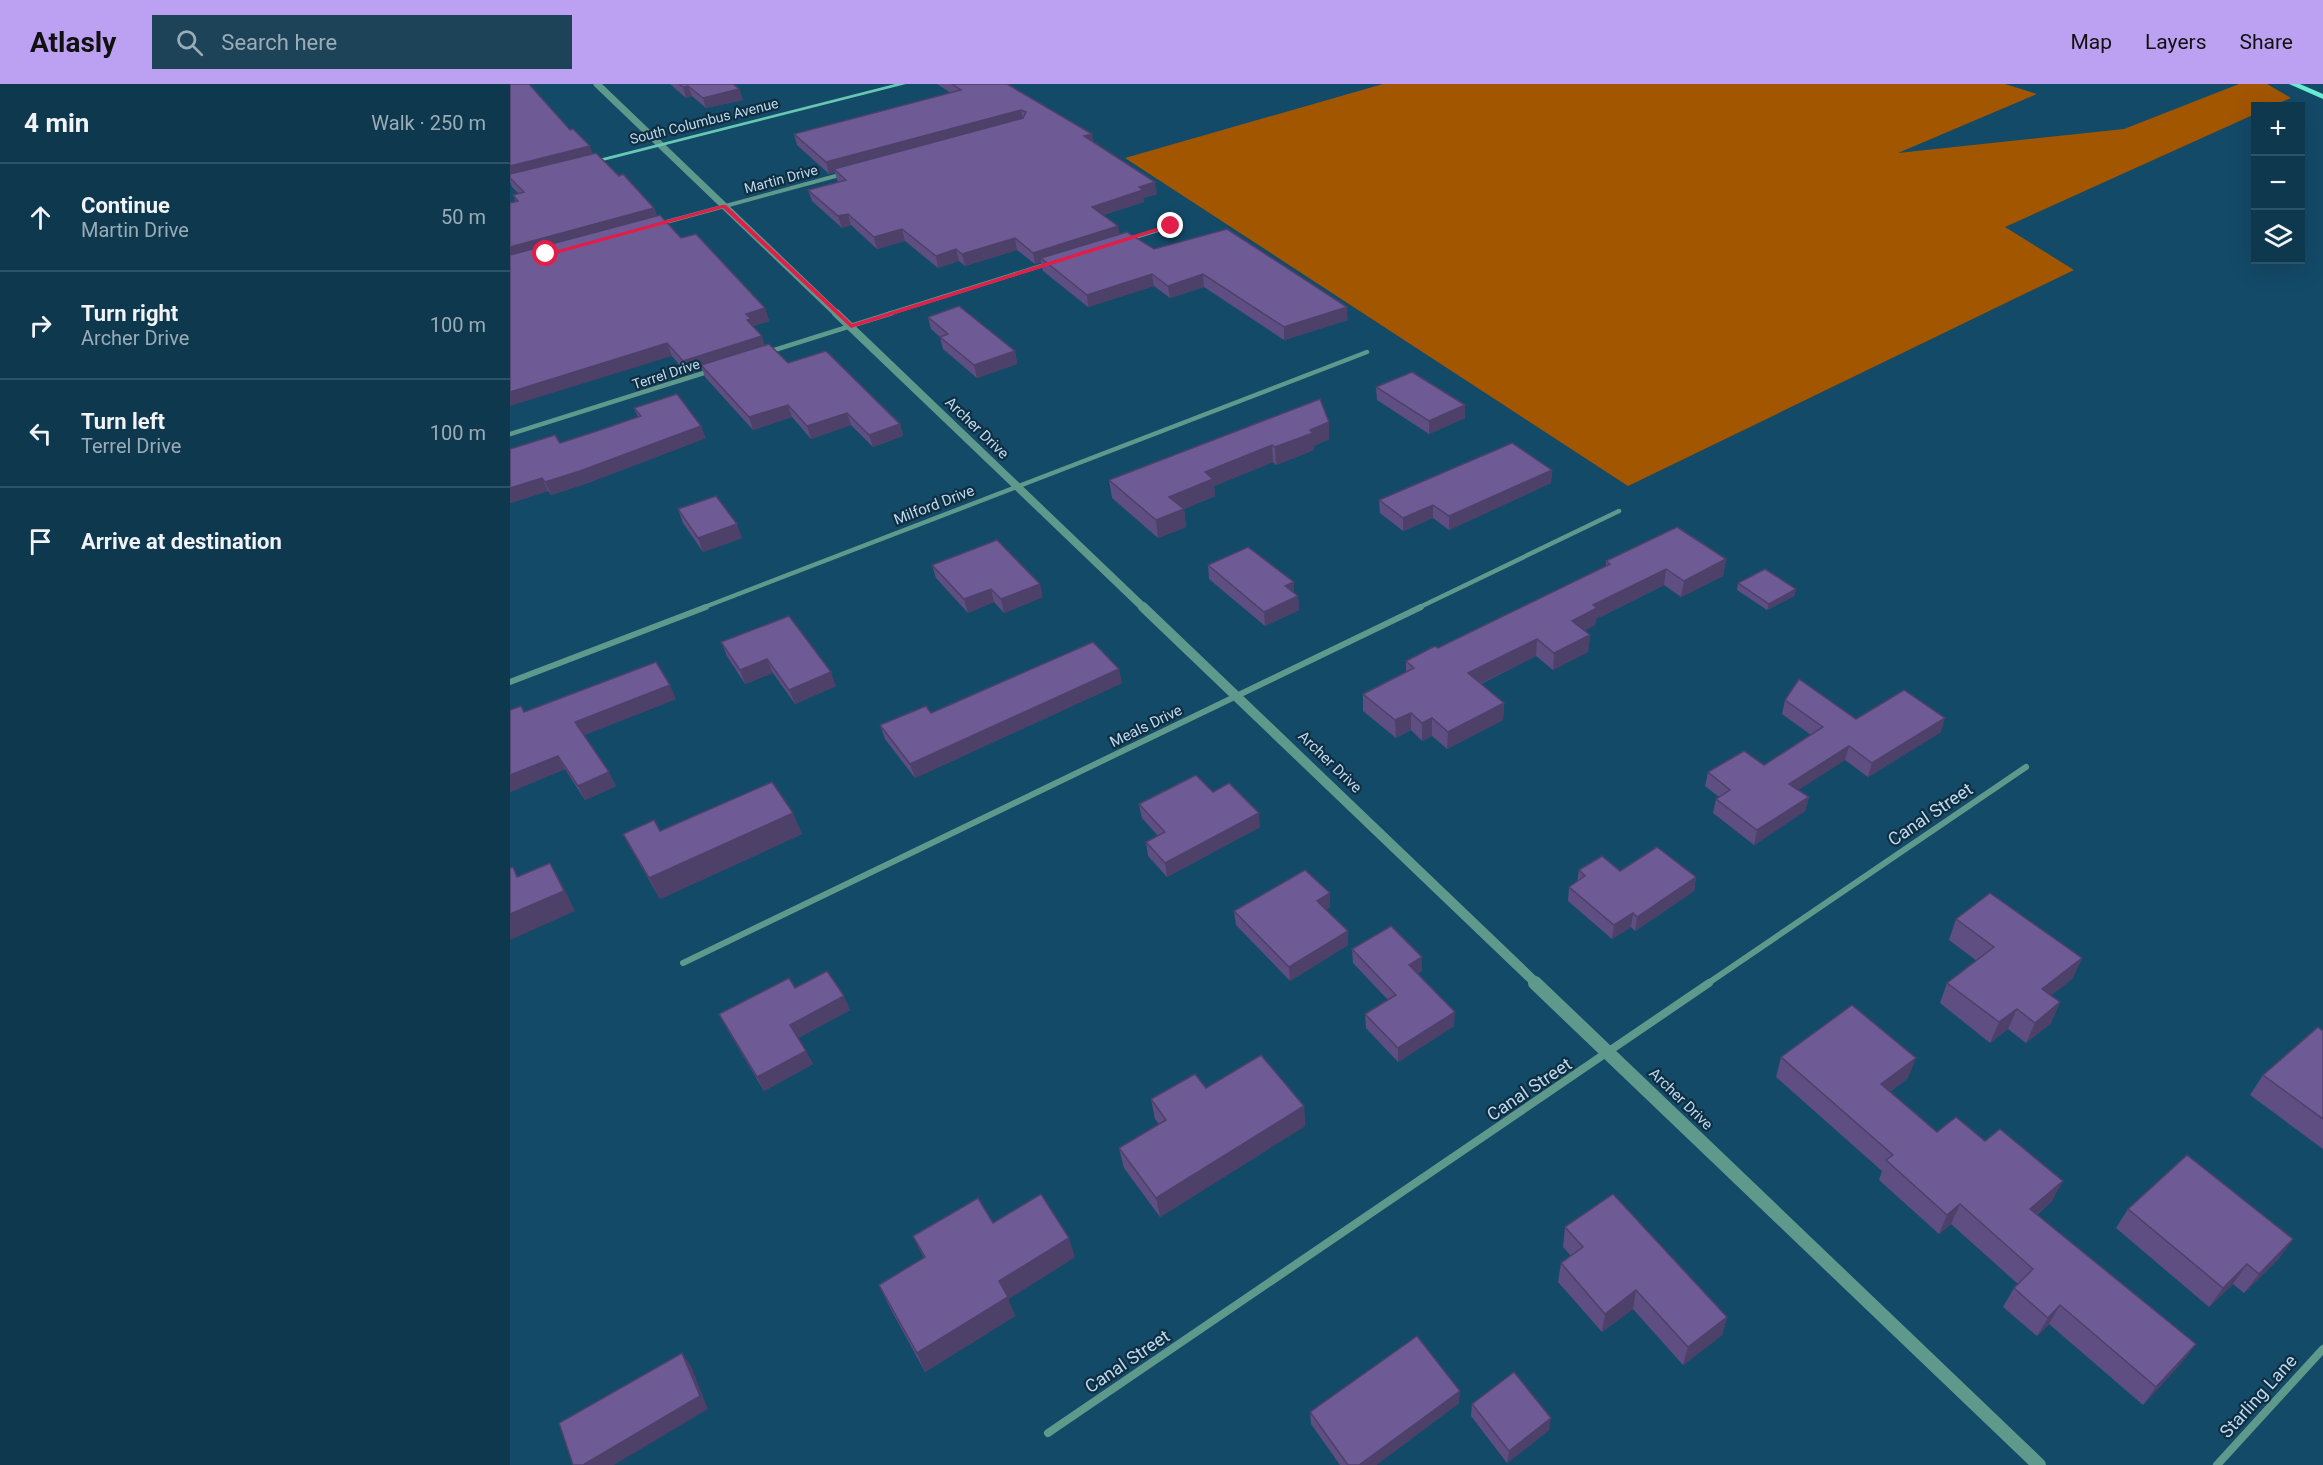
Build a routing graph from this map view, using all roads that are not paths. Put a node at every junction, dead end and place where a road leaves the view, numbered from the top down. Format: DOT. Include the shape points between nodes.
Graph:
graph roads {
  1 [pos="597,84"];
  2 [pos="903,84"];
  3 [pos="2293,84"];
  4 [pos="2323,97"];
  5 [pos="661,144"];
  6 [pos="579,165"];
  7 [pos="852,171"];
  8 [pos="724,206"];
  9 [pos="655,225"];
  10 [pos="1171,226"];
  11 [pos="1126,240"];
  12 [pos="1058,261"];
  13 [pos="851,326"];
  14 [pos="1367,352"];
  15 [pos="767,353"];
  16 [pos="722,367"];
  17 [pos="510,434"];
  18 [pos="1015,486"];
  19 [pos="1619,511"];
  20 [pos="510,682"];
  21 [pos="1237,694"];
  22 [pos="2026,767"];
  23 [pos="683,963"];
  24 [pos="1611,1052"];
  25 [pos="2323,1349"];
  26 [pos="1048,1433"];
  27 [pos="2039,1465"];
  28 [pos="2217,1465"];
  1 -- 5 [label="street, Archer Drive"];
  2 -- 5 [label="main road, South Columbus Avenue"];
  3 -- 4 [label="main road"];
  5 -- 6 [label="main road, South Columbus Avenue"];
  5 -- 8 [label="street, Archer Drive"];
  7 -- 8 [label="street, Martin Drive"];
  8 -- 9 [label="street, Martin Drive"];
  8 -- 13 [label="street, Archer Drive"];
  10 -- 11 [label="street"];
  12 -- 13 [label="street"];
  13 -- 15 [label="street"];
  13 -- 18 [label="street, Archer Drive"];
  14 -- 18 [label="street, Milford Drive"];
  16 -- 17 [label="street, Terrel Drive"];
  18 -- 20 [label="street, Milford Drive"];
  18 -- 21 [label="street, Archer Drive"];
  19 -- 21 [label="street, Meals Drive"];
  21 -- 23 [label="street, Meals Drive"];
  21 -- 24 [label="street, Archer Drive"];
  22 -- 24 [label="street, Canal Street"];
  24 -- 26 [label="street, Canal Street"];
  24 -- 27 [label="street, Archer Drive"];
  25 -- 28 [label="street, Starling Lane"];
}
